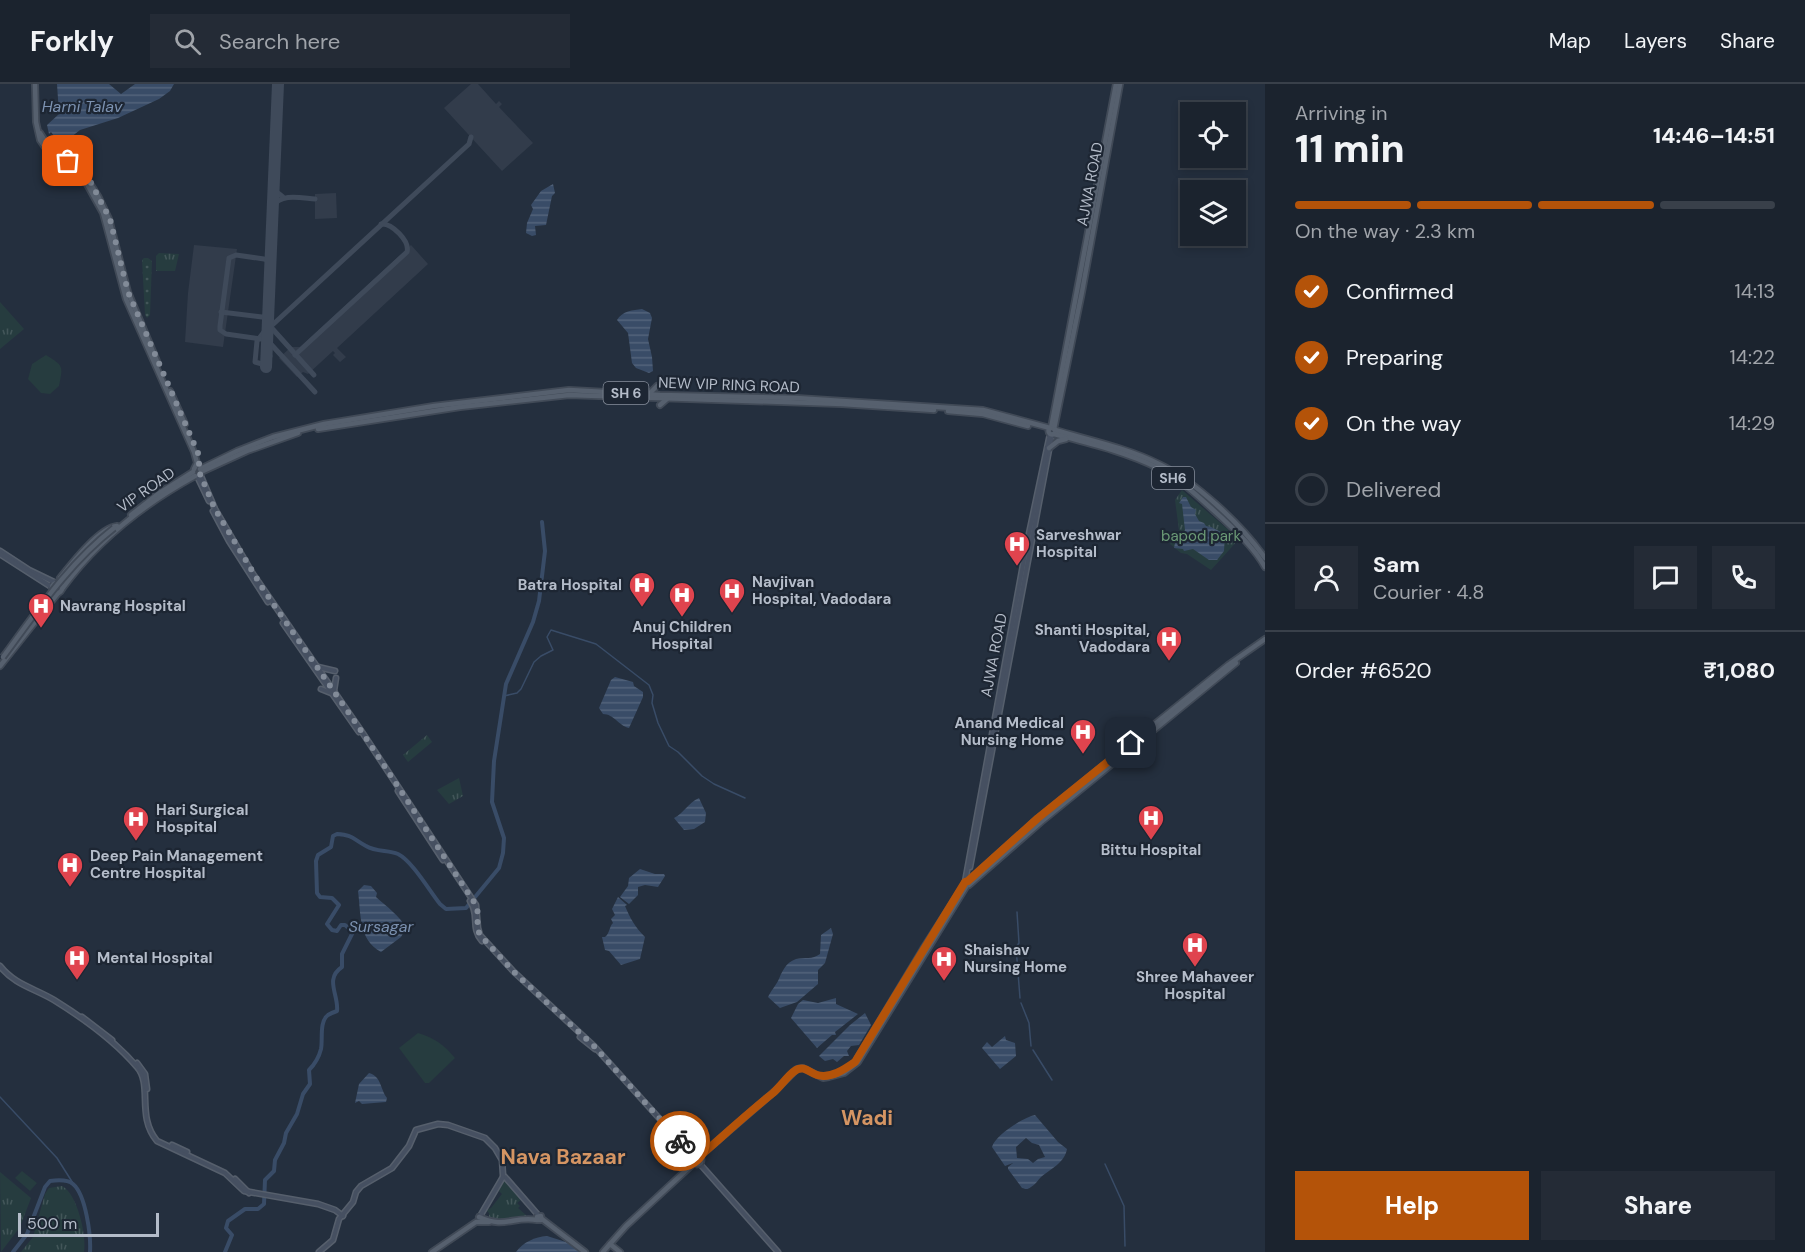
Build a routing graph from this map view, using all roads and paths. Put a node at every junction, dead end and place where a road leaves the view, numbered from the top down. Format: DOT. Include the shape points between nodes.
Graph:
graph roads {
  1 [pos="36,84"];
  2 [pos="1118,84"];
  3 [pos="648,394"];
  4 [pos="667,397"];
  5 [pos="723,398"];
  6 [pos="660,405"];
  7 [pos="1054,420"];
  8 [pos="352,421"];
  9 [pos="1041,426"];
  10 [pos="1052,431"];
  11 [pos="1063,432"];
  12 [pos="1069,438"];
  13 [pos="1049,448"];
  14 [pos="197,457"];
  15 [pos="196,473"];
  16 [pos="181,480"];
  17 [pos="117,528"];
  18 [pos="0,553"];
  19 [pos="1265,558"];
  20 [pos="1265,567"];
  21 [pos="56,583"];
  22 [pos="52,588"];
  23 [pos="60,591"];
  24 [pos="1265,640"];
  25 [pos="2,661"];
  26 [pos="317,667"];
  27 [pos="335,671"];
  28 [pos="336,678"];
  29 [pos="321,689"];
  30 [pos="333,692"];
  31 [pos="967,884"];
  32 [pos="0,965"];
  33 [pos="883,1021"];
  34 [pos="802,1068"];
  35 [pos="819,1076"];
  36 [pos="698,1157"];
  37 [pos="697,1164"];
  38 [pos="504,1176"];
  39 [pos="343,1216"];
  40 [pos="479,1217"];
  41 [pos="540,1219"];
  42 [pos="476,1222"];
  43 [pos="489,1222"];
  44 [pos="610,1244"];
  45 [pos="319,1252"];
  46 [pos="432,1252"];
  47 [pos="581,1252"];
  48 [pos="585,1252"];
  49 [pos="603,1252"];
  50 [pos="620,1252"];
  51 [pos="778,1252"];
  1 -- 14 [label="main road" via="40,140 51,156 87,180 106,219 124,294"];
  2 -- 7 [label="main road, AJWA ROAD"];
  3 -- 4 [label="main road, NEW VIP RING ROAD / SH 6"];
  3 -- 4 [label="main road" via="659,388"];
  3 -- 8 [label="main road, NEW VIP RING ROAD / SH 6" via="569,390 434,406"];
  4 -- 5 [label="main road, NEW VIP RING ROAD / SH 6"];
  4 -- 6 [label="main road"];
  4 -- 8 [label="main road, NEW VIP RING ROAD / SH 6" via="569,395"];
  5 -- 9 [label="main road, NEW VIP RING ROAD / SH 6" via="796,398 983,410"];
  5 -- 10 [label="main road, NEW VIP RING ROAD / SH 6" via="982,414"];
  7 -- 9 [label="main road"];
  7 -- 10 [label="main road, AJWA ROAD"];
  7 -- 11 [label="main road"];
  8 -- 15 [label="main road, NEW VIP RING ROAD / SH 6" via="273,441"];
  8 -- 15 [label="main road, NEW VIP RING ROAD / SH 6" via="275,436"];
  9 -- 10 [label="main road, NEW VIP RING ROAD / SH 6"];
  10 -- 11 [label="main road, NEW VIP RING ROAD / SH 6"];
  10 -- 12 [label="main road, NEW VIP RING ROAD / SH6"];
  10 -- 13 [label="main road, AJWA ROAD"];
  10 -- 31 [label="main road, AJWA ROAD" via="1027,543"];
  11 -- 19 [label="main road, NEW VIP RING ROAD / SH 6" via="1172,471 1218,508"];
  12 -- 13 [label="main road"];
  12 -- 20 [label="main road, NEW VIP RING ROAD / SH6" via="1159,468 1199,497 1244,539"];
  13 -- 31 [label="main road, AJWA ROAD"];
  14 -- 15 [label="main road"];
  14 -- 16 [label="main road"];
  15 -- 16 [label="main road, VIP ROAD"];
  15 -- 17 [label="main road, VIP ROAD"];
  15 -- 26 [label="main road" via="234,543"];
  15 -- 30 [label="main road" via="245,568"];
  16 -- 17 [label="main road, VIP ROAD"];
  17 -- 21 [label="main road" via="113,526 87,548"];
  17 -- 23 [label="main road"];
  17 -- 25 [label="main road, bridge" via="68,571"];
  18 -- 21 [label="main road"];
  18 -- 22 [label="main road"];
  21 -- 22 [label="main road"];
  21 -- 23 [label="main road" via="61,585"];
  22 -- 23 [label="main road"];
  22 -- 25 [label="main road"];
  23 -- 25 [label="main road"];
  24 -- 31 [label="main road"];
  26 -- 27 [label="main road"];
  26 -- 30 [label="main road"];
  28 -- 30 [label="main road"];
  29 -- 30 [label="main road"];
  30 -- 36 [label="main road" via="475,905 482,938 596,1049"];
  31 -- 33 [label="main road"];
  32 -- 39 [label="main road" via="11,977 57,1000 94,1025 138,1064 146,1078 149,1119 159,1139 226,1172 249,1193 327,1206"];
  33 -- 35 [label="main road" via="855,1062 839,1072"];
  33 -- 35 [label="main road" via="860,1061 836,1076"];
  34 -- 35 [label="main road"];
  34 -- 36 [label="main road"];
  34 -- 36 [label="main road"];
  36 -- 37 [label="main road" via="692,1161"];
  37 -- 44 [label="main road"];
  37 -- 51 [label="main road"];
  38 -- 39 [label="main road" via="502,1160 485,1138 448,1125 416,1130 392,1168 360,1187"];
  38 -- 40 [label="main road"];
  38 -- 41 [label="main road"];
  39 -- 45 [label="main road" via="333,1240"];
  40 -- 42 [label="main road"];
  40 -- 43 [label="main road"];
  41 -- 43 [label="main road"];
  41 -- 47 [label="main road"];
  41 -- 48 [label="main road"];
  42 -- 43 [label="main road"];
  42 -- 46 [label="main road"];
  44 -- 49 [label="main road"];
  44 -- 50 [label="main road"];
}
